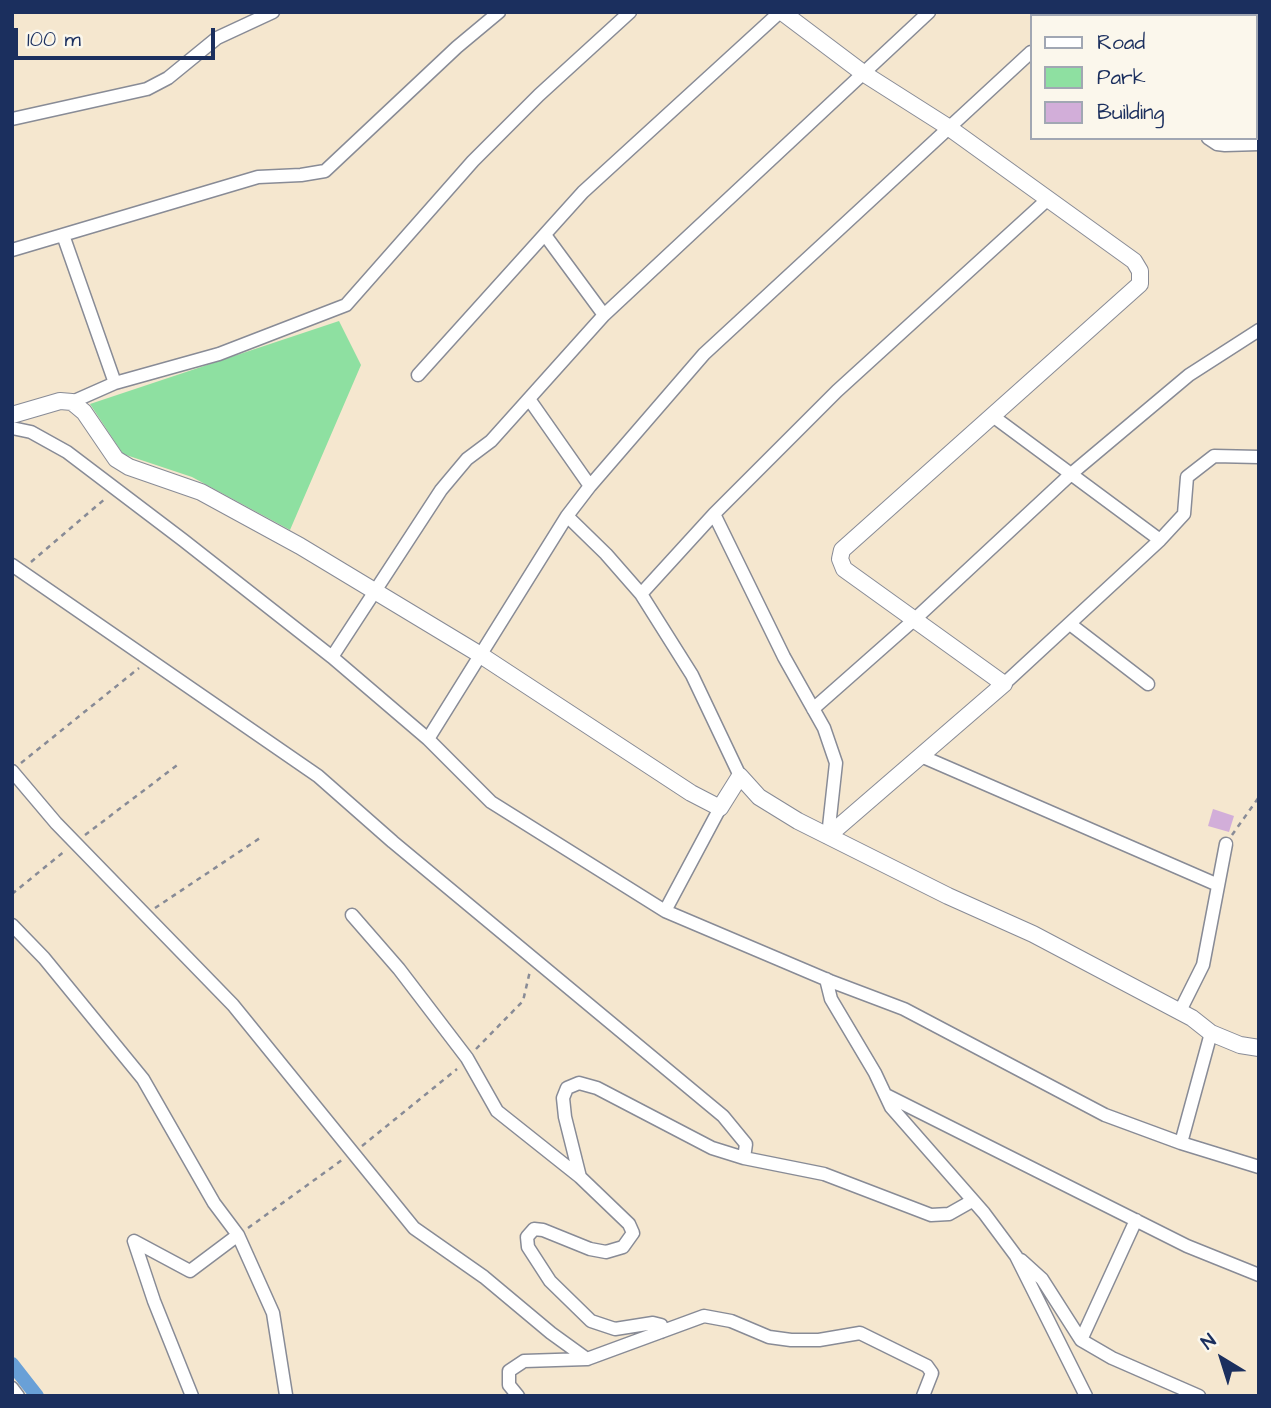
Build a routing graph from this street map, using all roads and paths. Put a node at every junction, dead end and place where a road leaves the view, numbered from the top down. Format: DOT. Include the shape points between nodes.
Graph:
graph roads {
  1 [pos="273,12"];
  2 [pos="499,12"];
  3 [pos="630,12"];
  4 [pos="781,12"];
  5 [pos="929,12"];
  6 [pos="1030,53"];
  7 [pos="863,73"];
  8 [pos="12,119"];
  9 [pos="948,127"];
  10 [pos="1211,140"];
  11 [pos="1259,144"];
  12 [pos="1048,199"];
  13 [pos="63,235"];
  14 [pos="545,235"];
  15 [pos="12,250"];
  16 [pos="604,315"];
  17 [pos="1259,330"];
  18 [pos="418,375"];
  19 [pos="114,383"];
  20 [pos="529,399"];
  21 [pos="72,402"];
  22 [pos="994,417"];
  23 [pos="13,422"];
  24 [pos="1259,457"];
  25 [pos="1071,474"];
  26 [pos="590,486"];
  27 [pos="116,489"];
  28 [pos="714,514"];
  29 [pos="567,516"];
  30 [pos="1160,540"];
  31 [pos="17,568"];
  32 [pos="375,592"];
  33 [pos="641,594"];
  34 [pos="915,619"];
  35 [pos="1070,624"];
  36 [pos="479,654"];
  37 [pos="332,657"];
  38 [pos="150,659"];
  39 [pos="1004,684"];
  40 [pos="1148,684"];
  41 [pos="813,709"];
  42 [pos="428,739"];
  43 [pos="921,756"];
  44 [pos="180,763"];
  45 [pos="12,771"];
  46 [pos="740,776"];
  47 [pos="1259,797"];
  48 [pos="720,808"];
  49 [pos="263,836"];
  50 [pos="828,836"];
  51 [pos="76,842"];
  52 [pos="1226,844"];
  53 [pos="1218,886"];
  54 [pos="12,894"];
  55 [pos="665,911"];
  56 [pos="146,914"];
  57 [pos="352,915"];
  58 [pos="12,925"];
  59 [pos="533,957"];
  60 [pos="826,979"];
  61 [pos="1180,1011"];
  62 [pos="1211,1033"];
  63 [pos="1259,1048"];
  64 [pos="467,1058"];
  65 [pos="886,1095"];
  66 [pos="1181,1143"];
  67 [pos="352,1153"];
  68 [pos="744,1158"];
  69 [pos="1259,1167"];
  70 [pos="580,1177"];
  71 [pos="972,1201"];
  72 [pos="1136,1220"];
  73 [pos="238,1235"];
  74 [pos="1016,1256"];
  75 [pos="1259,1276"];
  76 [pos="661,1332"];
  77 [pos="1081,1340"];
  78 [pos="587,1359"];
  79 [pos="12,1388"];
  80 [pos="286,1395"];
  81 [pos="18,1396"];
  82 [pos="192,1396"];
  83 [pos="518,1396"];
  84 [pos="923,1396"];
  85 [pos="1086,1396"];
  86 [pos="1199,1396"];
  1 -- 8 [label="street" via="217,38 147,89"];
  2 -- 13 [label="street" via="325,171 258,177"];
  3 -- 19 [label="street" via="488,146 346,305 219,354"];
  4 -- 7 [label="street"];
  4 -- 14 [label="street" via="583,192"];
  5 -- 7 [label="street"];
  6 -- 9 [label="street"];
  7 -- 9 [label="street"];
  7 -- 16 [label="street"];
  9 -- 12 [label="street"];
  9 -- 26 [label="street" via="704,354"];
  10 -- 11 [label="street" via="1225,145"];
  12 -- 22 [label="street" via="1134,261 1140,284"];
  12 -- 28 [label="street" via="837,390"];
  13 -- 15 [label="street"];
  13 -- 19 [label="street"];
  14 -- 16 [label="street"];
  14 -- 18 [label="street"];
  16 -- 20 [label="street"];
  17 -- 25 [label="street" via="1189,376"];
  19 -- 21 [label="street"];
  20 -- 26 [label="street"];
  20 -- 32 [label="street" via="441,490"];
  21 -- 23 [label="street" via="60,401"];
  21 -- 32 [label="street" via="116,459 201,492"];
  22 -- 25 [label="street"];
  22 -- 34 [label="street" via="842,551 844,569"];
  23 -- 27 [label="street" via="66,452"];
  24 -- 30 [label="street" via="1214,456 1187,477 1184,514"];
  25 -- 30 [label="street"];
  25 -- 34 [label="street"];
  26 -- 29 [label="street"];
  27 -- 31 [label="path"];
  27 -- 37 [label="street"];
  28 -- 33 [label="street"];
  28 -- 41 [label="street"];
  29 -- 33 [label="street"];
  29 -- 36 [label="street"];
  30 -- 35 [label="street"];
  31 -- 38 [label="street"];
  32 -- 36 [label="street"];
  32 -- 37 [label="street"];
  33 -- 46 [label="street" via="692,675"];
  34 -- 39 [label="street"];
  34 -- 41 [label="street"];
  35 -- 39 [label="street"];
  35 -- 40 [label="street"];
  36 -- 42 [label="street"];
  36 -- 48 [label="street"];
  37 -- 42 [label="street"];
  38 -- 45 [label="path"];
  38 -- 59 [label="street" via="318,776"];
  39 -- 43 [label="street"];
  41 -- 50 [label="street" via="836,763"];
  42 -- 55 [label="street" via="491,802"];
  43 -- 50 [label="street"];
  43 -- 53 [label="street"];
  44 -- 51 [label="path"];
  45 -- 51 [label="street"];
  46 -- 48 [label="street"];
  46 -- 50 [label="street" via="759,797"];
  47 -- 52 [label="path"];
  48 -- 55 [label="street"];
  49 -- 56 [label="path"];
  50 -- 61 [label="street" via="1033,934"];
  51 -- 54 [label="path"];
  51 -- 56 [label="street"];
  52 -- 53 [label="street"];
  53 -- 61 [label="street" via="1203,965"];
  55 -- 60 [label="street"];
  56 -- 67 [label="street" via="233,1005"];
  57 -- 64 [label="street"];
  58 -- 73 [label="street" via="144,1079 214,1203"];
  59 -- 64 [label="path" via="523,1001"];
  59 -- 68 [label="street" via="723,1116 746,1144"];
  60 -- 65 [label="street" via="831,999"];
  60 -- 66 [label="street" via="904,1009 1105,1115"];
  61 -- 62 [label="street"];
  62 -- 63 [label="street"];
  62 -- 66 [label="street"];
  64 -- 67 [label="path"];
  64 -- 70 [label="street" via="497,1111"];
  65 -- 71 [label="street"];
  65 -- 72 [label="street"];
  66 -- 69 [label="street"];
  67 -- 73 [label="path"];
  67 -- 78 [label="street" via="414,1228"];
  68 -- 70 [label="street" via="712,1148 579,1083 567,1088 563,1098"];
  68 -- 71 [label="street" via="824,1174 931,1215 949,1214"];
  70 -- 76 [label="street" via="629,1224 633,1233 623,1247 606,1252 590,1249 534,1229 527,1237 528,1247 550,1281 591,1321 615,1329 653,1322 661,1325"];
  71 -- 74 [label="street"];
  72 -- 75 [label="street"];
  72 -- 77 [label="street"];
  73 -- 80 [label="street" via="273,1313"];
  73 -- 82 [label="street" via="190,1270 134,1241"];
  74 -- 77 [label="street" via="1042,1279"];
  74 -- 85 [label="street"];
  76 -- 78 [label="street"];
  76 -- 84 [label="street" via="704,1316 791,1340 860,1333 927,1366 932,1374"];
  77 -- 86 [label="street"];
  78 -- 83 [label="street" via="524,1361 509,1371 509,1385"];
  79 -- 81 [label="street"];
}
